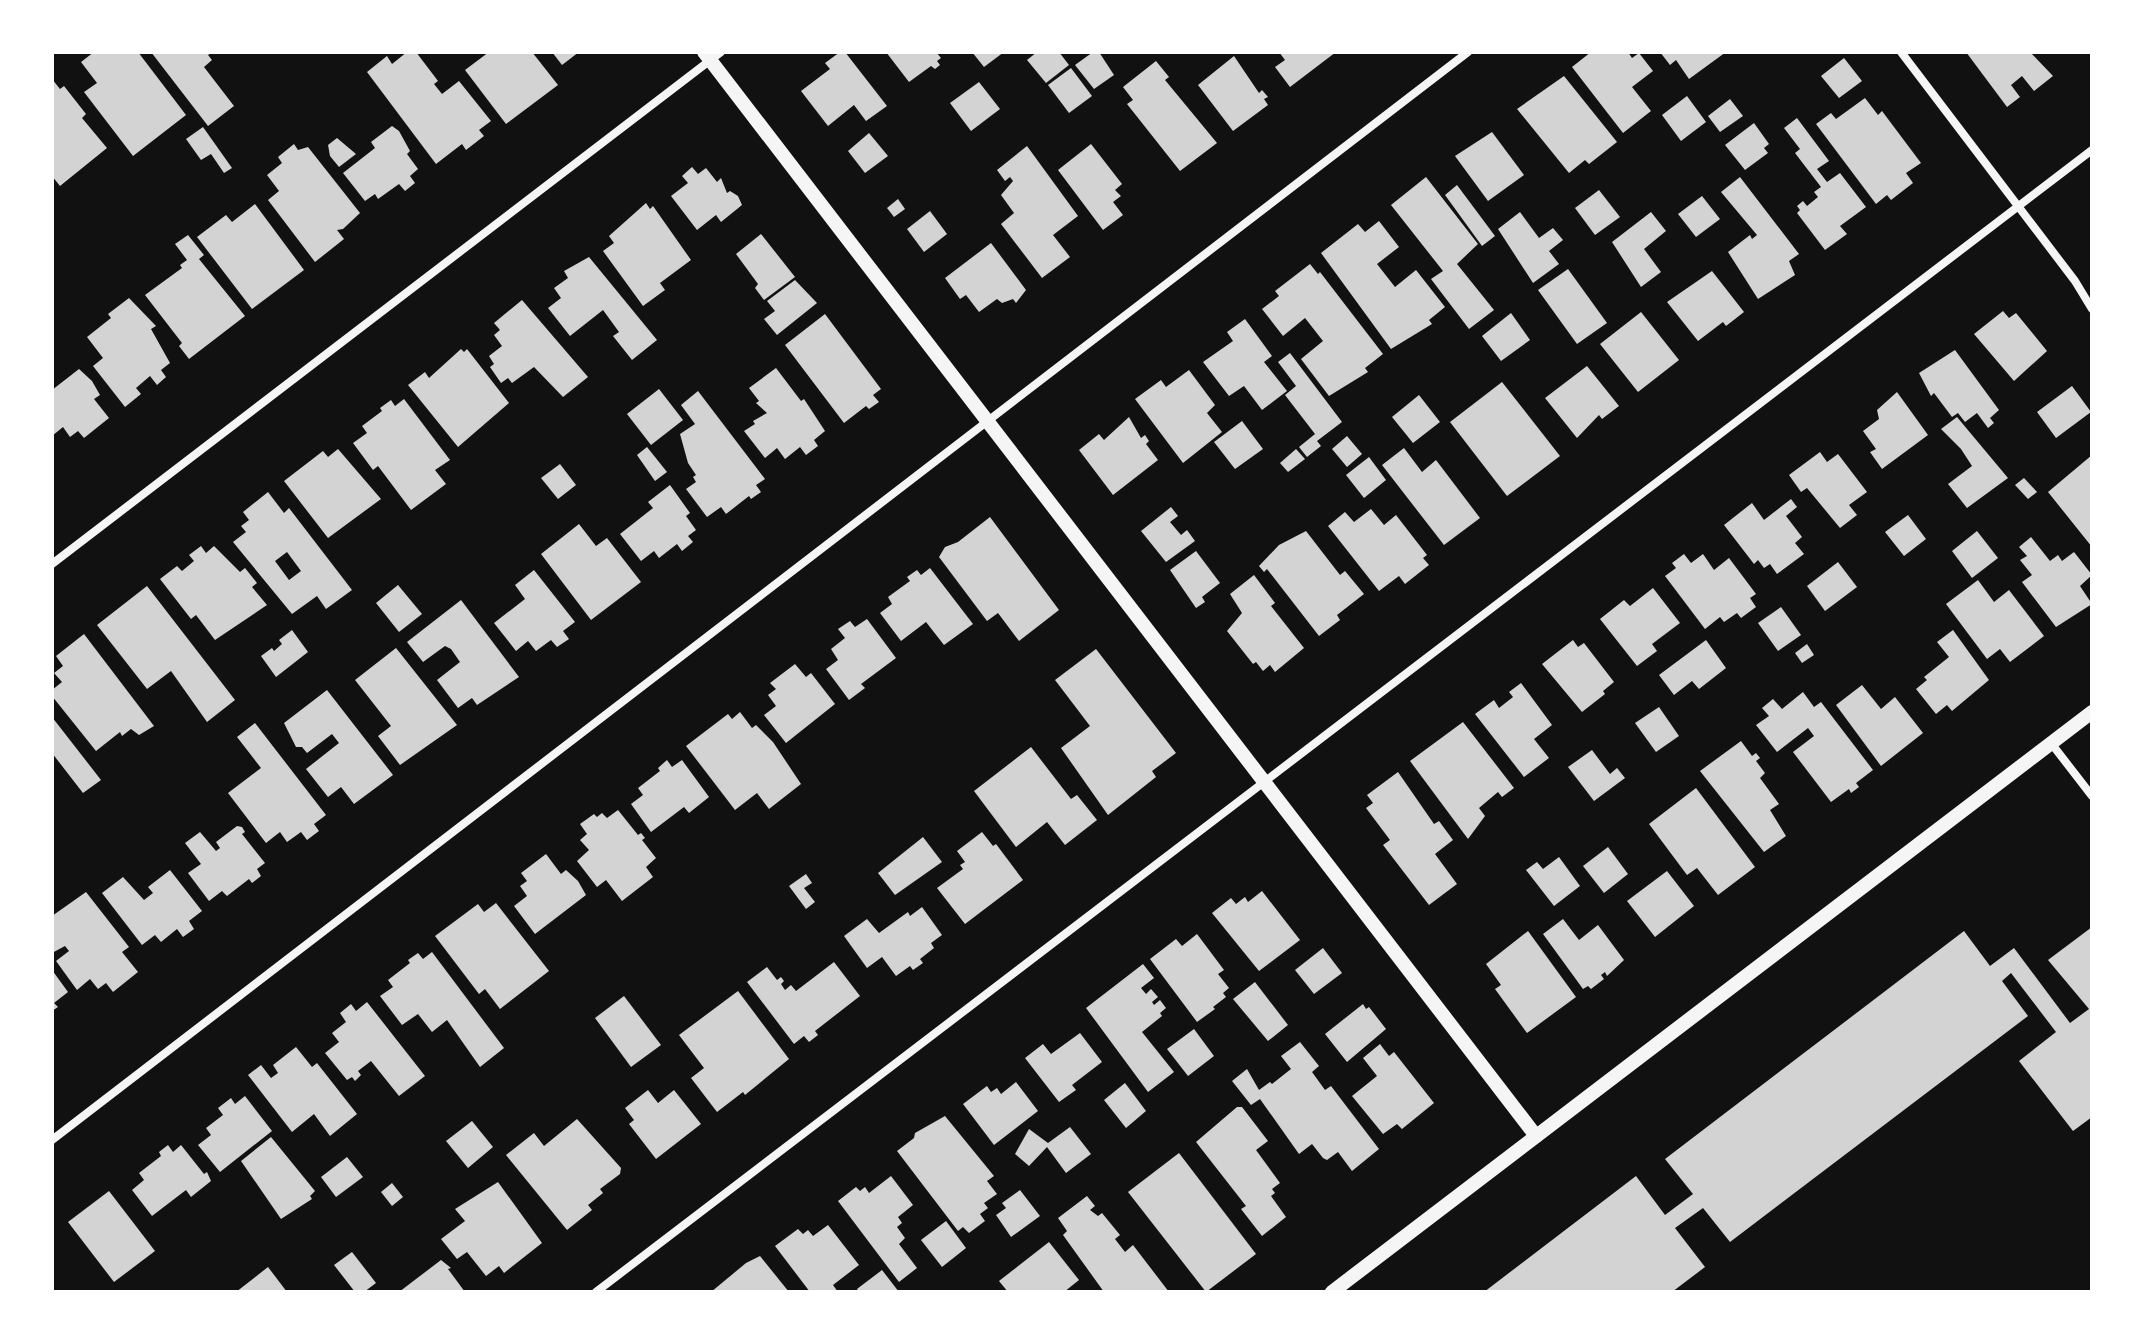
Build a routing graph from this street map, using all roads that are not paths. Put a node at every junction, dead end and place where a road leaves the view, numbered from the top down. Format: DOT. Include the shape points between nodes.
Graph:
graph roads {
  1 [pos="1468,52"];
  2 [pos="1901,52"];
  3 [pos="712,55"];
  4 [pos="2092,150"];
  5 [pos="2019,206"];
  6 [pos="2092,309"];
  7 [pos="987,421"];
  8 [pos="52,564"];
  9 [pos="2092,712"];
  10 [pos="2051,743"];
  11 [pos="1263,783"];
  12 [pos="2092,796"];
  13 [pos="1536,1136"];
  14 [pos="52,1140"];
  15 [pos="596,1292"];
  16 [pos="1332,1292"];
  1 -- 7 [label="street"];
  2 -- 5 [label="street"];
  3 -- 7 [label="street"];
  3 -- 8 [label="street"];
  4 -- 5 [label="street"];
  5 -- 6 [label="street"];
  5 -- 11 [label="street"];
  7 -- 11 [label="street"];
  7 -- 14 [label="street"];
  9 -- 10 [label="street"];
  10 -- 12 [label="street"];
  10 -- 13 [label="street"];
  11 -- 13 [label="street"];
  11 -- 15 [label="street"];
  13 -- 16 [label="street"];
}
